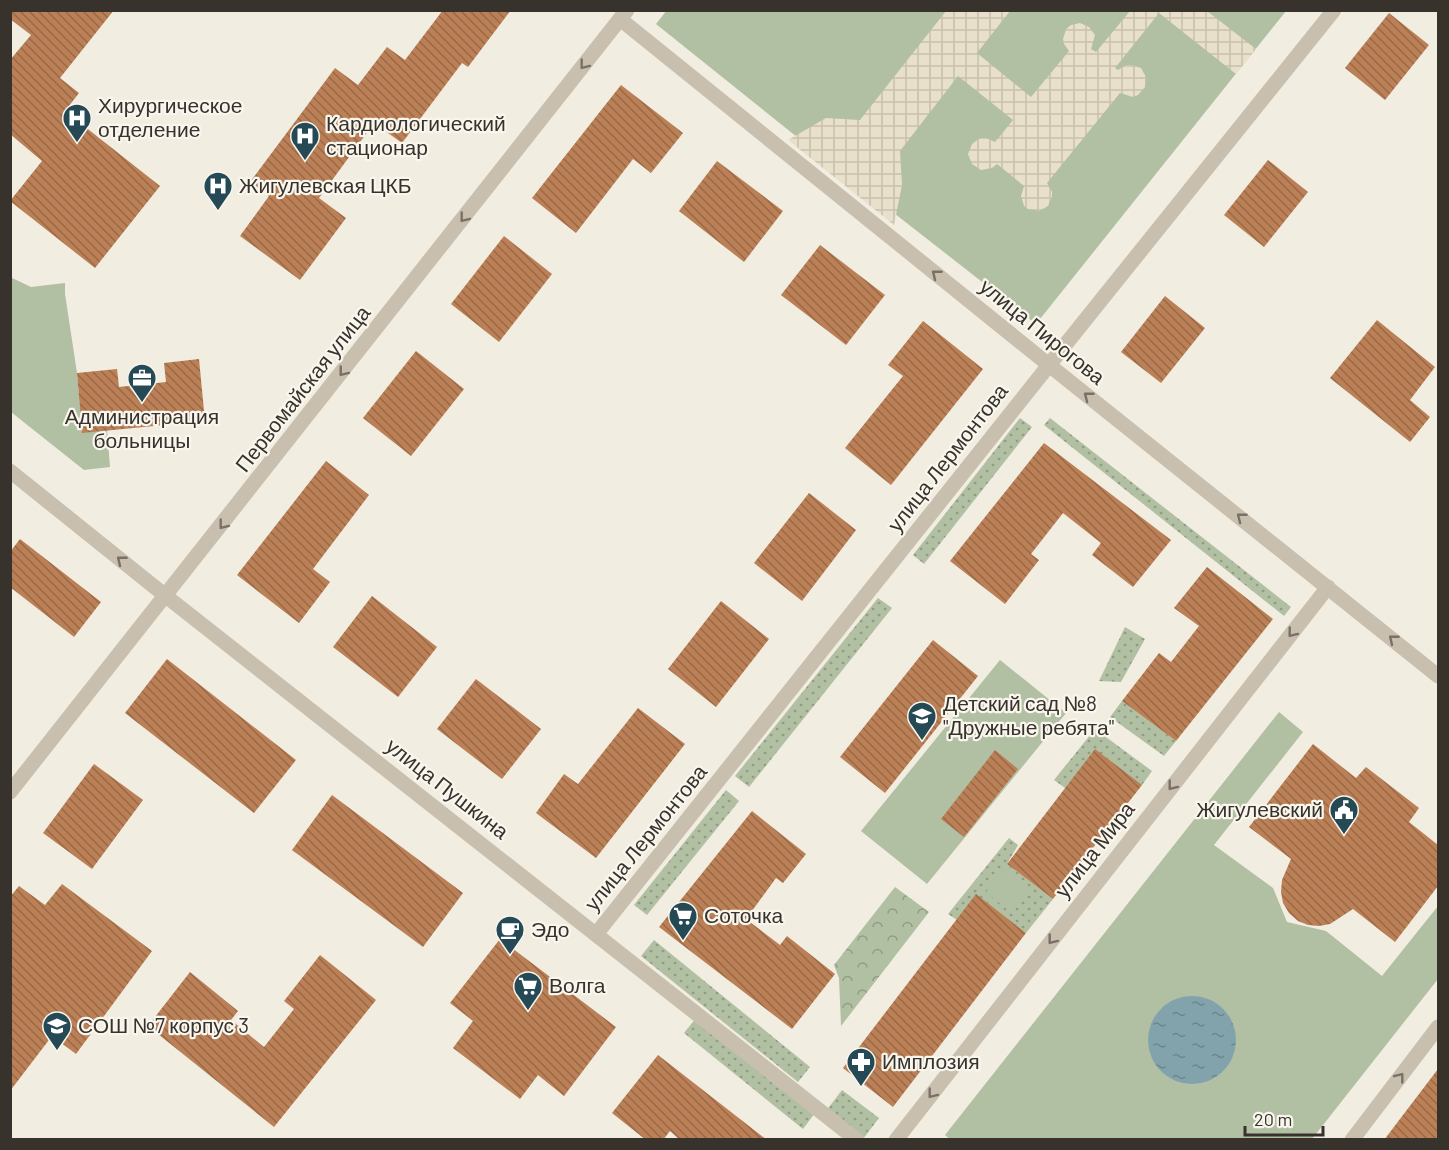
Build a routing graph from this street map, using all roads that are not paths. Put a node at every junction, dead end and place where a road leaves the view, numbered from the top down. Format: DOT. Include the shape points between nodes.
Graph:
graph roads {
  1 [pos="1334,10"];
  2 [pos="624,15"];
  3 [pos="1048,365"];
  4 [pos="10,471"];
  5 [pos="1328,587"];
  6 [pos="166,597"];
  7 [pos="1438,676"];
  8 [pos="10,792"];
  9 [pos="597,933"];
  10 [pos="1438,1027"];
  11 [pos="857,1140"];
  12 [pos="896,1140"];
  13 [pos="1352,1140"];
  1 -- 3 [label="street, улица Лермонтова"];
  3 -- 2 [label="street, улица Пирогова, one-way"];
  2 -- 6 [label="street, Первомайская улица, one-way"];
  5 -- 3 [label="street, улица Пирогова, one-way"];
  3 -- 9 [label="street, улица Лермонтова"];
  6 -- 4 [label="street, улица Пушкина, one-way"];
  7 -- 5 [label="street, улица Пирогова, one-way"];
  5 -- 12 [label="street, улица Мира, one-way"];
  6 -- 8 [label="street, Первомайская улица"];
  6 -- 9 [label="street, улица Пушкина"];
  9 -- 11 [label="street, улица Пушкина"];
  13 -- 10 [label="street, one-way"];
}
